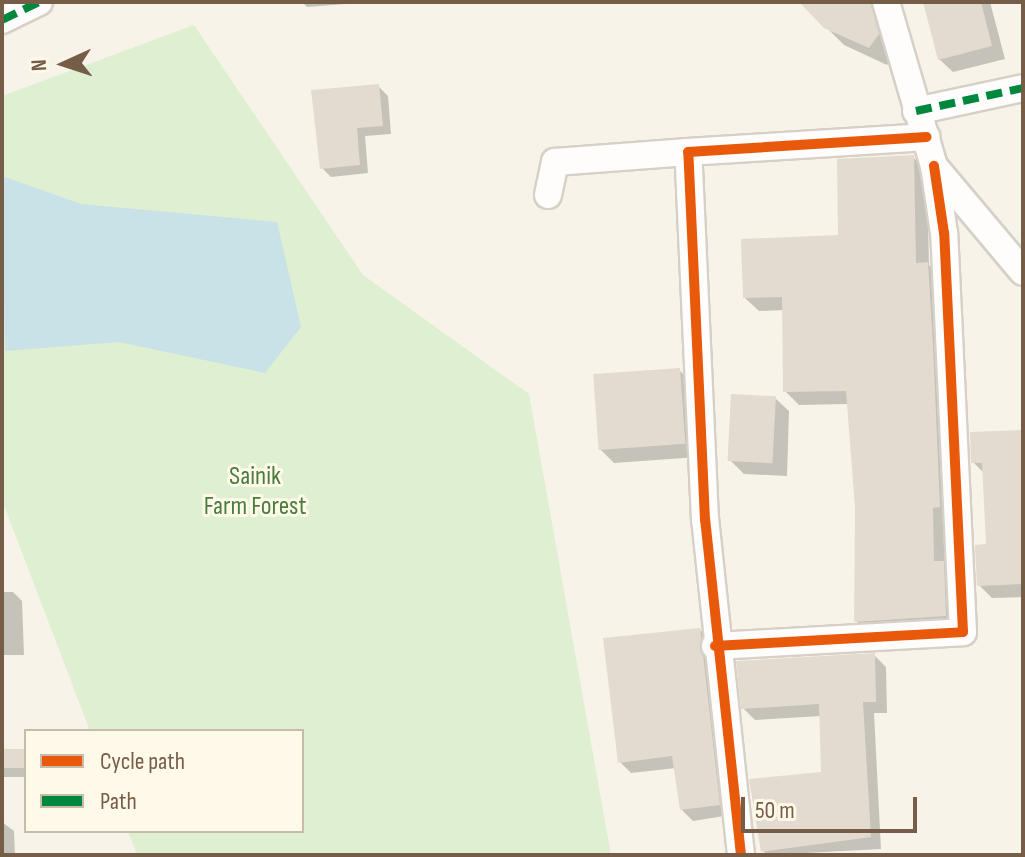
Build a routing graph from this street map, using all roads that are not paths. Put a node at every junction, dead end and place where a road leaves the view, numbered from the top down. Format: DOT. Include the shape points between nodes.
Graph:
graph roads {
  1 [pos="39,2"];
  2 [pos="886,2"];
  3 [pos="2,20"];
  4 [pos="1023,88"];
  5 [pos="916,111"];
  6 [pos="927,137"];
  7 [pos="688,152"];
  8 [pos="934,166"];
  9 [pos="548,195"];
  10 [pos="1023,272"];
  11 [pos="715,646"];
  12 [pos="741,855"];
  1 -- 3 [label="street"];
  2 -- 5 [label="street"];
  4 -- 5 [label="street"];
  5 -- 6 [label="street"];
  6 -- 7 [label="street"];
  6 -- 8 [label="street"];
  7 -- 9 [label="street" via="555,162"];
  7 -- 11 [label="street"];
  8 -- 10 [label="street"];
  8 -- 11 [label="street" via="945,249 963,632"];
  11 -- 12 [label="street"];
}
